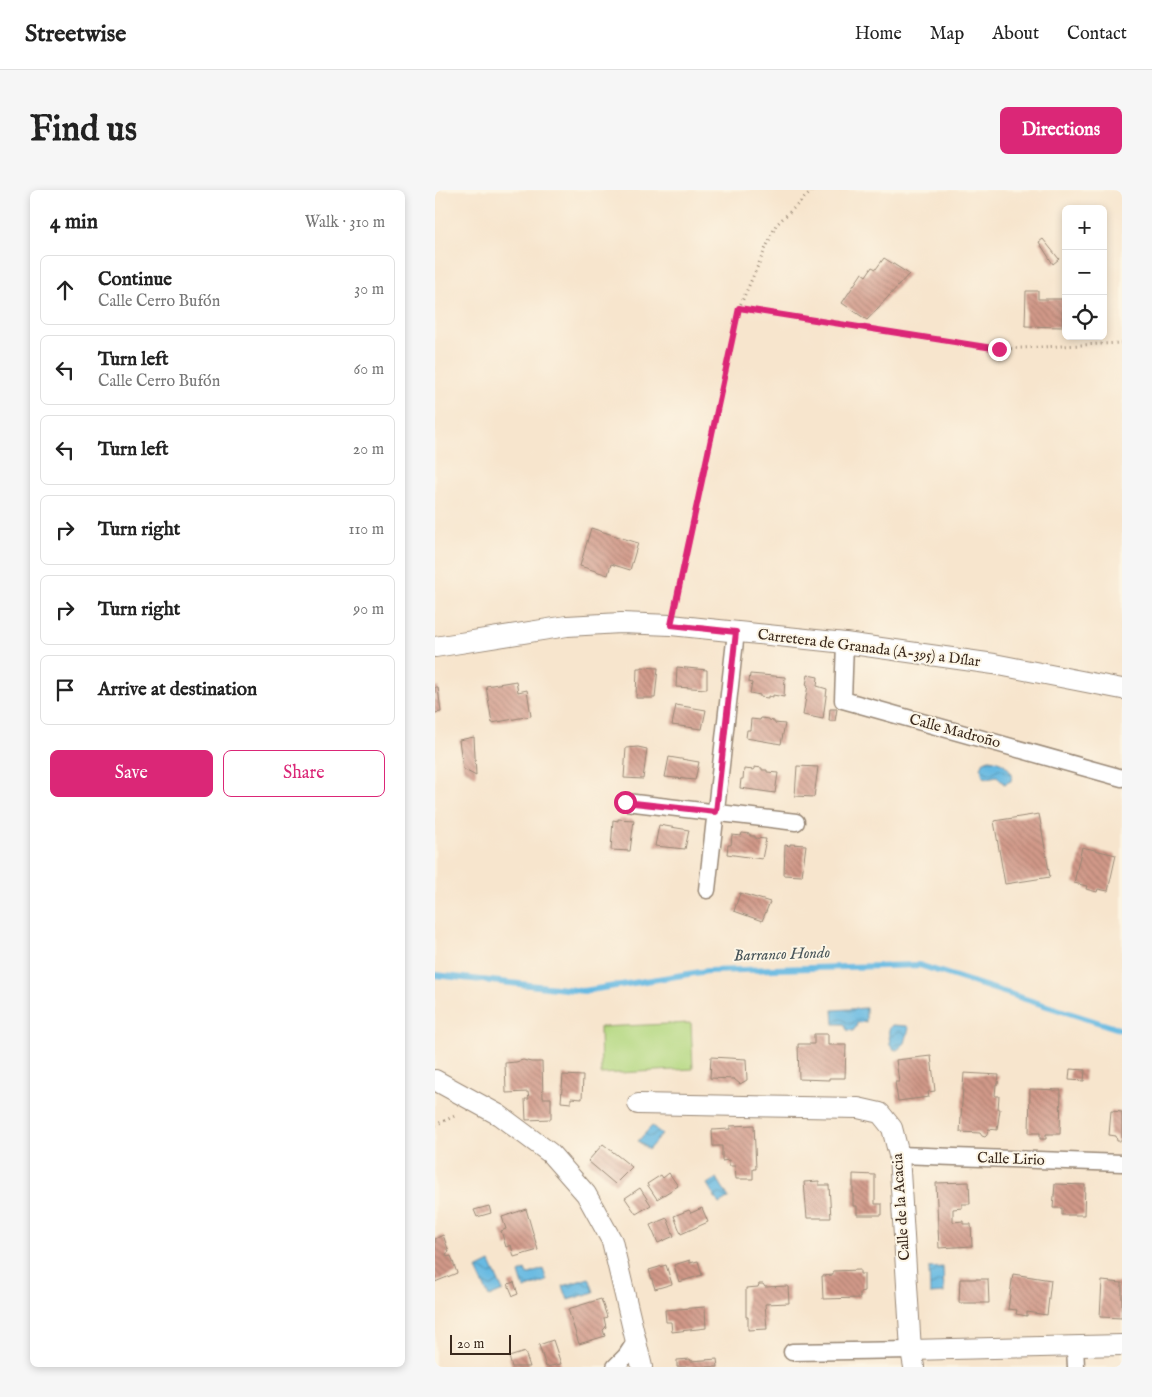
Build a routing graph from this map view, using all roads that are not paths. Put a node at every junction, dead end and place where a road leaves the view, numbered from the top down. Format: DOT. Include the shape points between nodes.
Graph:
graph roads {
  1 [pos="736,632"];
  2 [pos="845,643"];
  3 [pos="435,647"];
  4 [pos="1122,690"];
  5 [pos="1122,778"];
  6 [pos="625,802"];
  7 [pos="716,812"];
  8 [pos="796,822"];
  9 [pos="707,890"];
  10 [pos="435,1080"];
  11 [pos="638,1104"];
  12 [pos="899,1155"];
  13 [pos="1122,1163"];
  14 [pos="637,1339"];
  15 [pos="1122,1345"];
  16 [pos="1075,1346"];
  17 [pos="792,1352"];
  18 [pos="913,1359"];
  19 [pos="615,1367"];
  20 [pos="642,1367"];
  21 [pos="1076,1367"];
  1 -- 2 [label="street, Carretera de Granada (A-395) a Dílar"];
  1 -- 3 [label="street, Carretera de Granada (A-395) a Dílar" via="621,623 567,626"];
  1 -- 7 [label="street"];
  2 -- 4 [label="street, Carretera de Granada (A-395) a Dílar" via="994,664"];
  2 -- 5 [label="street, Calle Madroño" via="843,700"];
  6 -- 7 [label="street"];
  7 -- 8 [label="street"];
  7 -- 9 [label="street"];
  10 -- 14 [label="street" via="499,1115 550,1153 586,1194 612,1241"];
  11 -- 12 [label="street, Calle de la Acacia" via="858,1108 880,1113 892,1128"];
  12 -- 13 [label="street, Calle Lirio"];
  12 -- 18 [label="street, Calle de la Acacia"];
  14 -- 19 [label="street"];
  14 -- 20 [label="street"];
  15 -- 16 [label="street"];
  16 -- 18 [label="street"];
  16 -- 21 [label="street"];
  17 -- 18 [label="street"];
}
